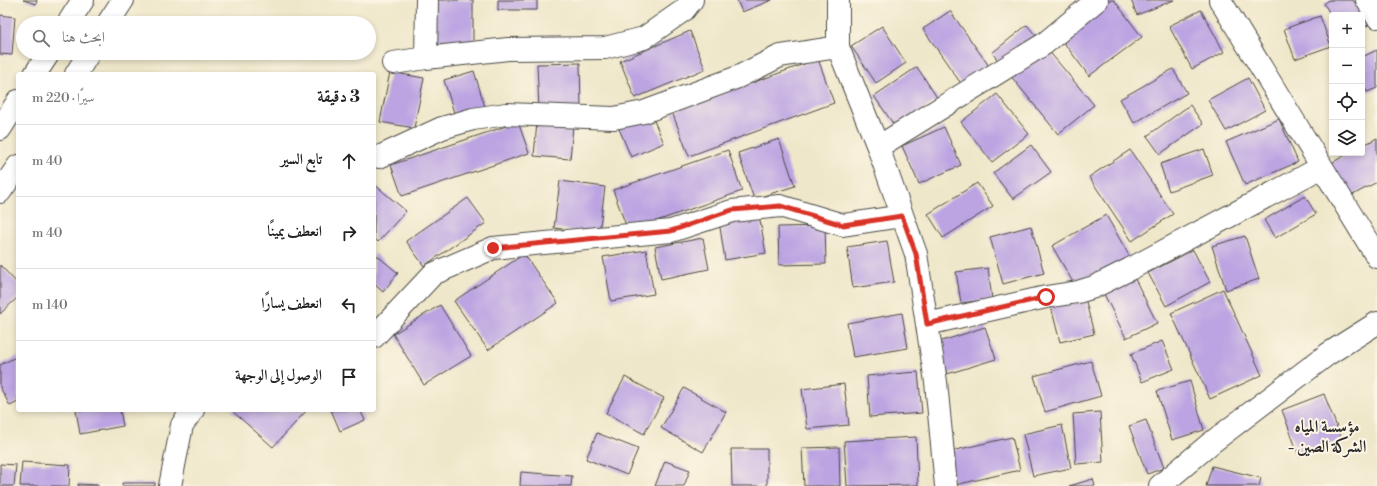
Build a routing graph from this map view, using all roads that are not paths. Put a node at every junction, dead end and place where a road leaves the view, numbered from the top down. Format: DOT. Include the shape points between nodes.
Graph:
graph roads {
  1 [pos="83,0"];
  2 [pos="123,0"];
  3 [pos="427,0"];
  4 [pos="692,0"];
  5 [pos="838,0"];
  6 [pos="1097,0"];
  7 [pos="1220,0"];
  8 [pos="1366,0"];
  9 [pos="73,16"];
  10 [pos="113,16"];
  11 [pos="1377,17"];
  12 [pos="838,47"];
  13 [pos="426,58"];
  14 [pos="44,60"];
  15 [pos="85,60"];
  16 [pos="393,63"];
  17 [pos="36,72"];
  18 [pos="77,72"];
  19 [pos="16,104"];
  20 [pos="0,129"];
  21 [pos="878,147"];
  22 [pos="379,157"];
  23 [pos="1322,167"];
  24 [pos="902,216"];
  25 [pos="1377,257"];
  26 [pos="1377,323"];
  27 [pos="927,324"];
  28 [pos="376,335"];
  29 [pos="192,412"];
  30 [pos="170,486"];
  31 [pos="946,486"];
  32 [pos="1160,486"];
  1 -- 9 [label="street"];
  2 -- 10 [label="street"];
  3 -- 13 [label="street"];
  4 -- 13 [label="street" via="684,10 644,38 606,48 508,49"];
  5 -- 12 [label="street"];
  6 -- 21 [label="street" via="1044,44"];
  7 -- 23 [label="street"];
  8 -- 11 [label="street"];
  12 -- 21 [label="street"];
  12 -- 22 [label="street" via="780,56 738,77 644,112 614,118 506,114 473,119 442,128"];
  13 -- 16 [label="street"];
  14 -- 17 [label="street"];
  15 -- 18 [label="street"];
  19 -- 20 [label="street"];
  21 -- 24 [label="street"];
  23 -- 25 [label="street"];
  23 -- 27 [label="street" via="1094,287"];
  24 -- 27 [label="street" via="916,254"];
  24 -- 28 [label="street" via="843,225 780,206 732,210 671,231 493,248 433,274"];
  26 -- 32 [label="street" via="1328,354 1211,443"];
  27 -- 31 [label="street" via="936,382"];
  29 -- 30 [label="street" via="182,425"];
}
